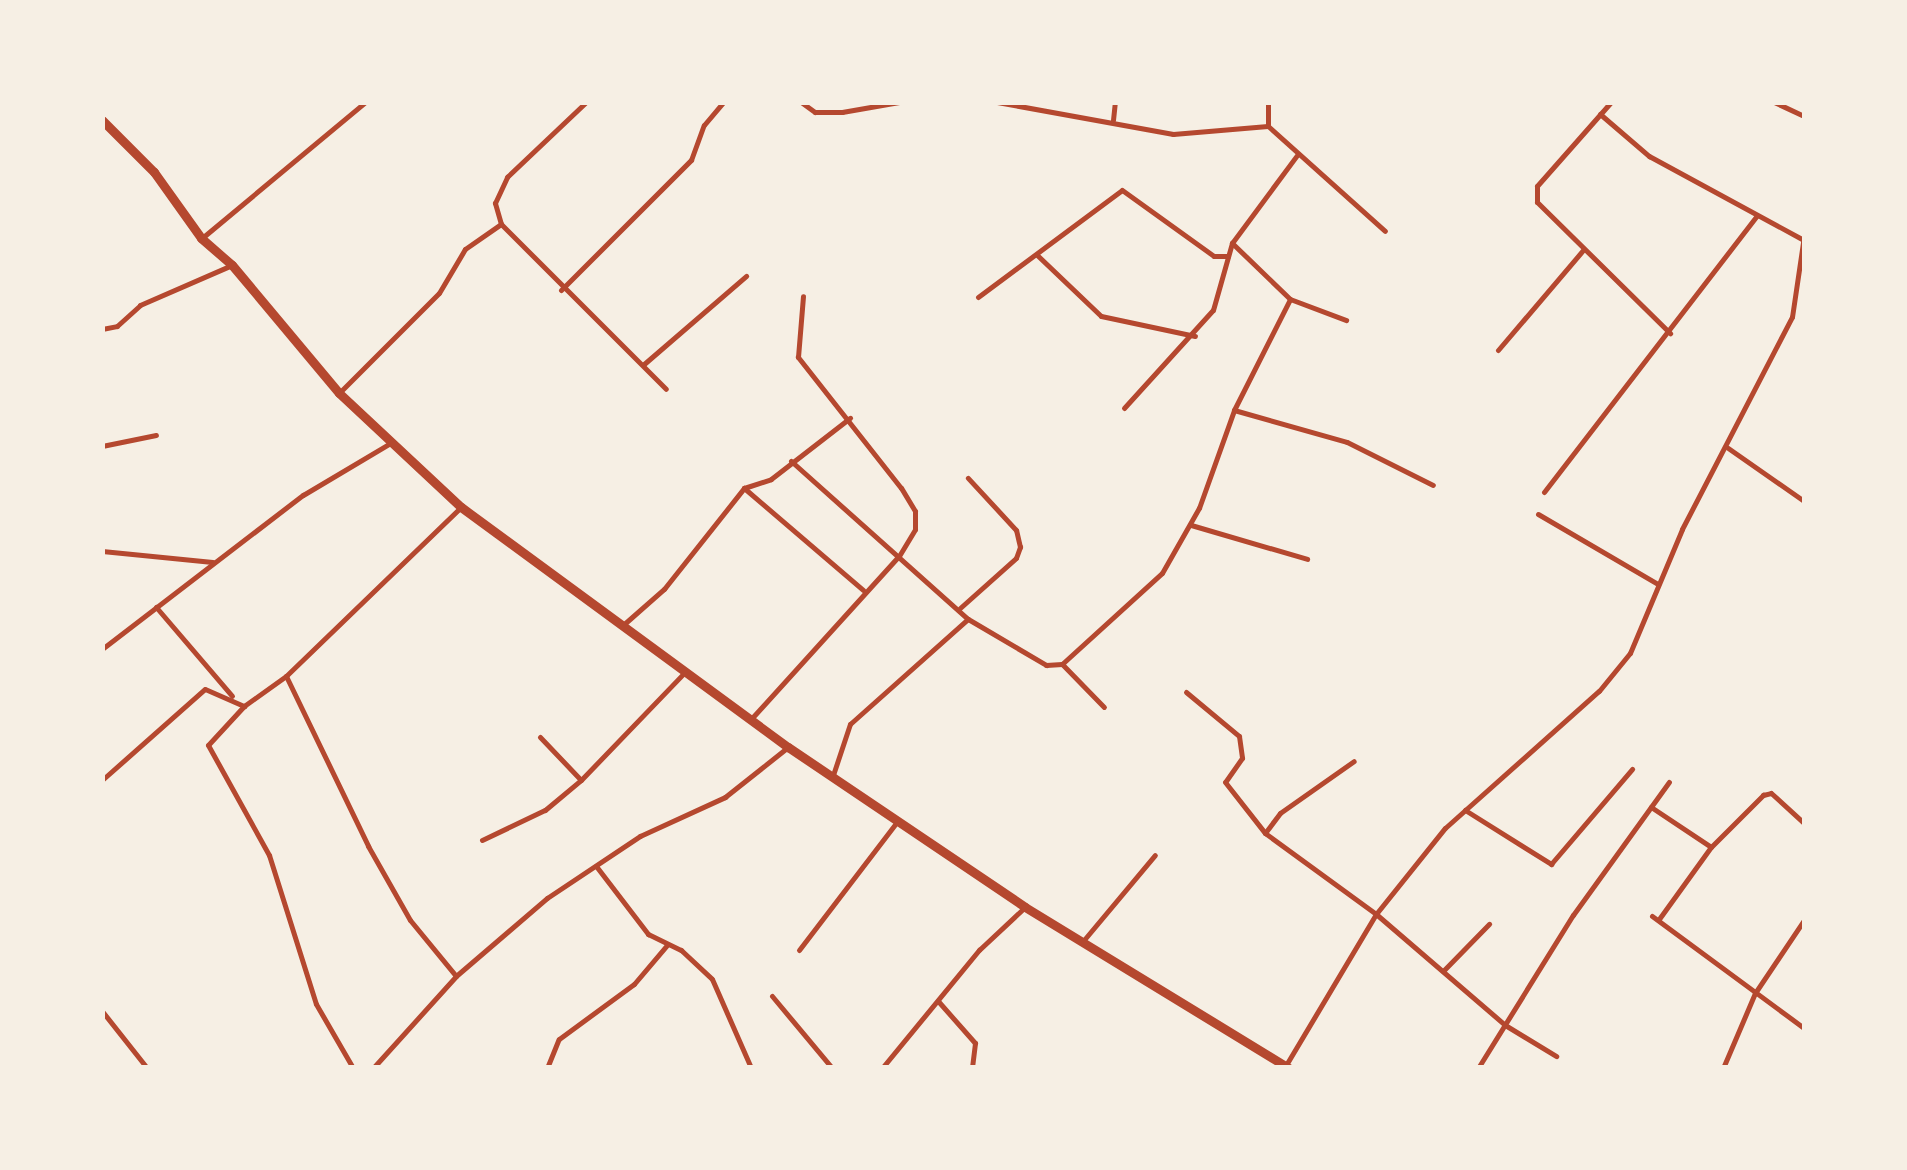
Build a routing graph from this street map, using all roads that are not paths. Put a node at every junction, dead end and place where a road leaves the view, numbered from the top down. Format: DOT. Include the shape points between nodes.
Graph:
graph roads {
  1 [pos="365,102"];
  2 [pos="586,102"];
  3 [pos="723,102"];
  4 [pos="801,102"];
  5 [pos="899,102"];
  6 [pos="997,102"];
  7 [pos="1115,102"];
  8 [pos="1268,102"];
  9 [pos="1611,102"];
  10 [pos="1774,102"];
  11 [pos="1600,114"];
  12 [pos="1804,116"];
  13 [pos="102,120"];
  14 [pos="1113,120"];
  15 [pos="1268,126"];
  16 [pos="1296,155"];
  17 [pos="1757,215"];
  18 [pos="500,224"];
  19 [pos="1385,230"];
  20 [pos="201,238"];
  21 [pos="1804,238"];
  22 [pos="1232,243"];
  23 [pos="1583,250"];
  24 [pos="1037,255"];
  25 [pos="1228,256"];
  26 [pos="232,265"];
  27 [pos="746,276"];
  28 [pos="1803,277"];
  29 [pos="561,290"];
  30 [pos="803,296"];
  31 [pos="978,296"];
  32 [pos="1290,299"];
  33 [pos="1346,320"];
  34 [pos="102,329"];
  35 [pos="1670,332"];
  36 [pos="1195,336"];
  37 [pos="1498,350"];
  38 [pos="644,364"];
  39 [pos="666,390"];
  40 [pos="339,394"];
  41 [pos="1124,408"];
  42 [pos="1234,410"];
  43 [pos="851,417"];
  44 [pos="156,435"];
  45 [pos="389,444"];
  46 [pos="102,446"];
  47 [pos="1728,448"];
  48 [pos="792,461"];
  49 [pos="968,478"];
  50 [pos="1432,486"];
  51 [pos="744,488"];
  52 [pos="1544,492"];
  53 [pos="1804,501"];
  54 [pos="462,507"];
  55 [pos="1538,514"];
  56 [pos="1190,524"];
  57 [pos="102,551"];
  58 [pos="900,556"];
  59 [pos="1306,559"];
  60 [pos="215,562"];
  61 [pos="1658,584"];
  62 [pos="863,590"];
  63 [pos="156,606"];
  64 [pos="960,608"];
  65 [pos="968,619"];
  66 [pos="623,625"];
  67 [pos="102,649"];
  68 [pos="1062,664"];
  69 [pos="686,671"];
  70 [pos="286,676"];
  71 [pos="1186,692"];
  72 [pos="234,698"];
  73 [pos="244,706"];
  74 [pos="1104,707"];
  75 [pos="752,719"];
  76 [pos="540,737"];
  77 [pos="788,747"];
  78 [pos="1354,761"];
  79 [pos="1632,769"];
  80 [pos="832,776"];
  81 [pos="102,780"];
  82 [pos="582,780"];
  83 [pos="1669,782"];
  84 [pos="1651,807"];
  85 [pos="1464,810"];
  86 [pos="898,821"];
  87 [pos="1804,823"];
  88 [pos="1266,833"];
  89 [pos="482,840"];
  90 [pos="1711,847"];
  91 [pos="1155,855"];
  92 [pos="596,864"];
  93 [pos="1025,908"];
  94 [pos="1376,914"];
  95 [pos="1804,920"];
  96 [pos="1490,924"];
  97 [pos="1082,942"];
  98 [pos="667,945"];
  99 [pos="798,950"];
  100 [pos="1443,971"];
  101 [pos="456,976"];
  102 [pos="1755,993"];
  103 [pos="772,996"];
  104 [pos="938,1000"];
  105 [pos="102,1011"];
  106 [pos="1506,1024"];
  107 [pos="1804,1028"];
  108 [pos="1556,1056"];
  109 [pos="1288,1066"];
  110 [pos="147,1068"];
  111 [pos="353,1068"];
  112 [pos="373,1068"];
  113 [pos="547,1068"];
  114 [pos="751,1068"];
  115 [pos="832,1068"];
  116 [pos="882,1068"];
  117 [pos="972,1068"];
  118 [pos="1478,1068"];
  119 [pos="1723,1068"];
  1 -- 20 [label="street"];
  2 -- 18 [label="street" via="507,176 495,203"];
  3 -- 29 [label="street" via="704,125 691,160"];
  4 -- 5 [label="street" via="816,112 842,112"];
  6 -- 14 [label="street"];
  7 -- 14 [label="street"];
  8 -- 15 [label="street"];
  9 -- 11 [label="street"];
  10 -- 12 [label="street"];
  11 -- 17 [label="street" via="1649,156"];
  11 -- 23 [label="street" via="1534,193 1545,215"];
  13 -- 20 [label="highway" via="154,172"];
  14 -- 15 [label="street" via="1173,134"];
  15 -- 16 [label="street"];
  16 -- 19 [label="street"];
  16 -- 22 [label="street"];
  17 -- 21 [label="street"];
  17 -- 35 [label="street"];
  18 -- 29 [label="street"];
  18 -- 40 [label="street" via="465,249 439,293"];
  20 -- 26 [label="highway"];
  21 -- 28 [label="street"];
  22 -- 25 [label="street"];
  22 -- 32 [label="street"];
  23 -- 35 [label="street"];
  23 -- 37 [label="street"];
  24 -- 25 [label="street" via="1122,190 1214,256"];
  24 -- 31 [label="street"];
  24 -- 36 [label="street" via="1101,316"];
  25 -- 36 [label="street" via="1222,292"];
  26 -- 34 [label="street"];
  26 -- 40 [label="highway"];
  27 -- 38 [label="street"];
  28 -- 47 [label="street" via="1792,316"];
  29 -- 38 [label="street" via="616,346"];
  30 -- 43 [label="street" via="798,357"];
  32 -- 33 [label="street"];
  32 -- 42 [label="street"];
  35 -- 52 [label="street"];
  36 -- 41 [label="street"];
  38 -- 39 [label="street"];
  40 -- 45 [label="highway"];
  42 -- 50 [label="street" via="1347,442"];
  42 -- 56 [label="street"];
  43 -- 48 [label="street"];
  43 -- 58 [label="street" via="915,511 915,529"];
  44 -- 46 [label="street"];
  45 -- 54 [label="highway"];
  45 -- 60 [label="street" via="302,494"];
  47 -- 53 [label="street"];
  47 -- 61 [label="street"];
  48 -- 51 [label="street" via="771,479"];
  48 -- 58 [label="street"];
  49 -- 64 [label="street" via="1016,530 1020,546 1016,558"];
  51 -- 62 [label="street"];
  51 -- 66 [label="street" via="664,589"];
  54 -- 66 [label="highway"];
  54 -- 70 [label="street"];
  55 -- 61 [label="street"];
  56 -- 59 [label="street"];
  56 -- 68 [label="street" via="1162,572"];
  57 -- 60 [label="street"];
  58 -- 62 [label="street"];
  58 -- 64 [label="street"];
  60 -- 63 [label="street"];
  61 -- 85 [label="street" via="1616,673"];
  62 -- 75 [label="street"];
  63 -- 67 [label="street"];
  63 -- 72 [label="street"];
  64 -- 65 [label="street"];
  65 -- 68 [label="street" via="1046,665"];
  65 -- 80 [label="street" via="850,724"];
  66 -- 69 [label="highway"];
  68 -- 74 [label="street"];
  69 -- 75 [label="highway"];
  69 -- 82 [label="street"];
  70 -- 73 [label="street"];
  70 -- 101 [label="street" via="368,846 410,920"];
  71 -- 88 [label="street" via="1239,736 1242,758 1225,782"];
  72 -- 73 [label="street"];
  72 -- 81 [label="street" via="206,689"];
  73 -- 111 [label="street" via="208,745 269,855 316,1004"];
  75 -- 77 [label="highway"];
  76 -- 82 [label="street"];
  77 -- 80 [label="highway"];
  77 -- 92 [label="street" via="725,796"];
  78 -- 88 [label="street" via="1280,813"];
  79 -- 85 [label="street" via="1551,864"];
  80 -- 86 [label="highway"];
  82 -- 89 [label="street" via="545,810"];
  83 -- 84 [label="street"];
  84 -- 90 [label="street"];
  84 -- 106 [label="street"];
  85 -- 94 [label="street"];
  86 -- 93 [label="highway"];
  86 -- 99 [label="street"];
  87 -- 90 [label="street" via="1772,793"];
  88 -- 94 [label="street"];
  90 -- 102 [label="street" via="1655,918"];
  91 -- 97 [label="street"];
  92 -- 98 [label="street" via="643,929"];
  92 -- 101 [label="street"];
  93 -- 97 [label="highway"];
  93 -- 104 [label="street"];
  94 -- 100 [label="street"];
  94 -- 109 [label="street"];
  95 -- 102 [label="street"];
  96 -- 100 [label="street"];
  97 -- 109 [label="highway"];
  98 -- 113 [label="street" via="634,984 558,1039"];
  98 -- 114 [label="street" via="712,979"];
  100 -- 106 [label="street"];
  101 -- 112 [label="street"];
  102 -- 107 [label="street"];
  102 -- 119 [label="street"];
  103 -- 115 [label="street"];
  104 -- 116 [label="street"];
  104 -- 117 [label="street" via="974,1043"];
  105 -- 110 [label="street"];
  106 -- 108 [label="street"];
  106 -- 118 [label="street"];
}
